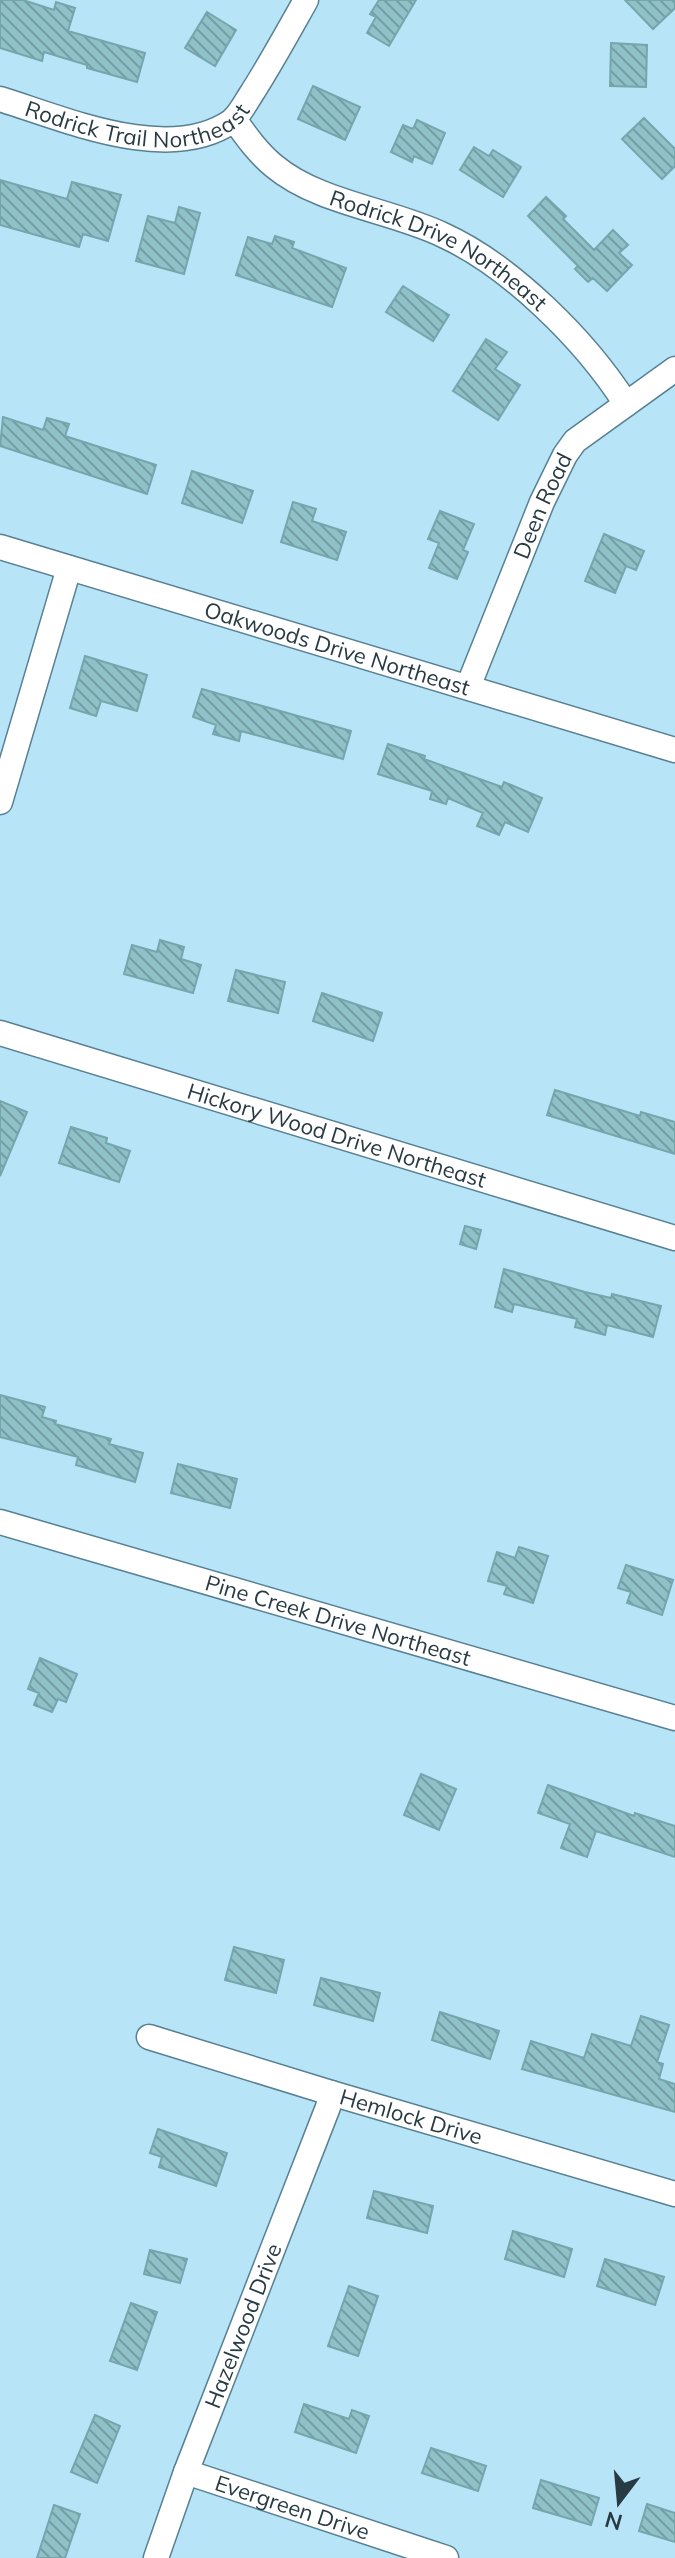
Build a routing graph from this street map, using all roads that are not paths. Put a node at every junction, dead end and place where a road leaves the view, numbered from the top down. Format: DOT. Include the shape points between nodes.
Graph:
graph roads {
  1 [pos="306,0"];
  2 [pos="0,99"];
  3 [pos="234,119"];
  4 [pos="675,369"];
  5 [pos="626,404"];
  6 [pos="0,547"];
  7 [pos="69,568"];
  8 [pos="468,687"];
  9 [pos="675,750"];
  10 [pos="0,802"];
  11 [pos="0,1033"];
  12 [pos="675,1238"];
  13 [pos="0,1522"];
  14 [pos="675,1718"];
  15 [pos="149,2037"];
  16 [pos="331,2093"];
  17 [pos="675,2194"];
  18 [pos="186,2472"];
  19 [pos="156,2558"];
  20 [pos="446,2558"];
  1 -- 3 [label="street, Rodrick Trail Northeast"];
  2 -- 3 [label="street, Rodrick Trail Northeast" via="149,140 201,133"];
  3 -- 5 [label="street, Rodrick Drive Northeast" via="264,158 294,180 477,252 538,303"];
  4 -- 5 [label="street, Deen Road"];
  5 -- 8 [label="street, Deen Road" via="575,441 565,455"];
  6 -- 7 [label="street, Oakwoods Drive Northeast"];
  7 -- 8 [label="street, Oakwoods Drive Northeast"];
  7 -- 10 [label="street"];
  8 -- 9 [label="street, Oakwoods Drive Northeast"];
  11 -- 12 [label="street, Hickory Wood Drive Northeast"];
  13 -- 14 [label="street, Pine Creek Drive Northeast"];
  15 -- 16 [label="street, Hemlock Drive"];
  16 -- 17 [label="street, Hemlock Drive"];
  16 -- 18 [label="street, Hazelwood Drive"];
  18 -- 19 [label="street, Hazelwood Drive"];
  18 -- 20 [label="street, Evergreen Drive"];
}
